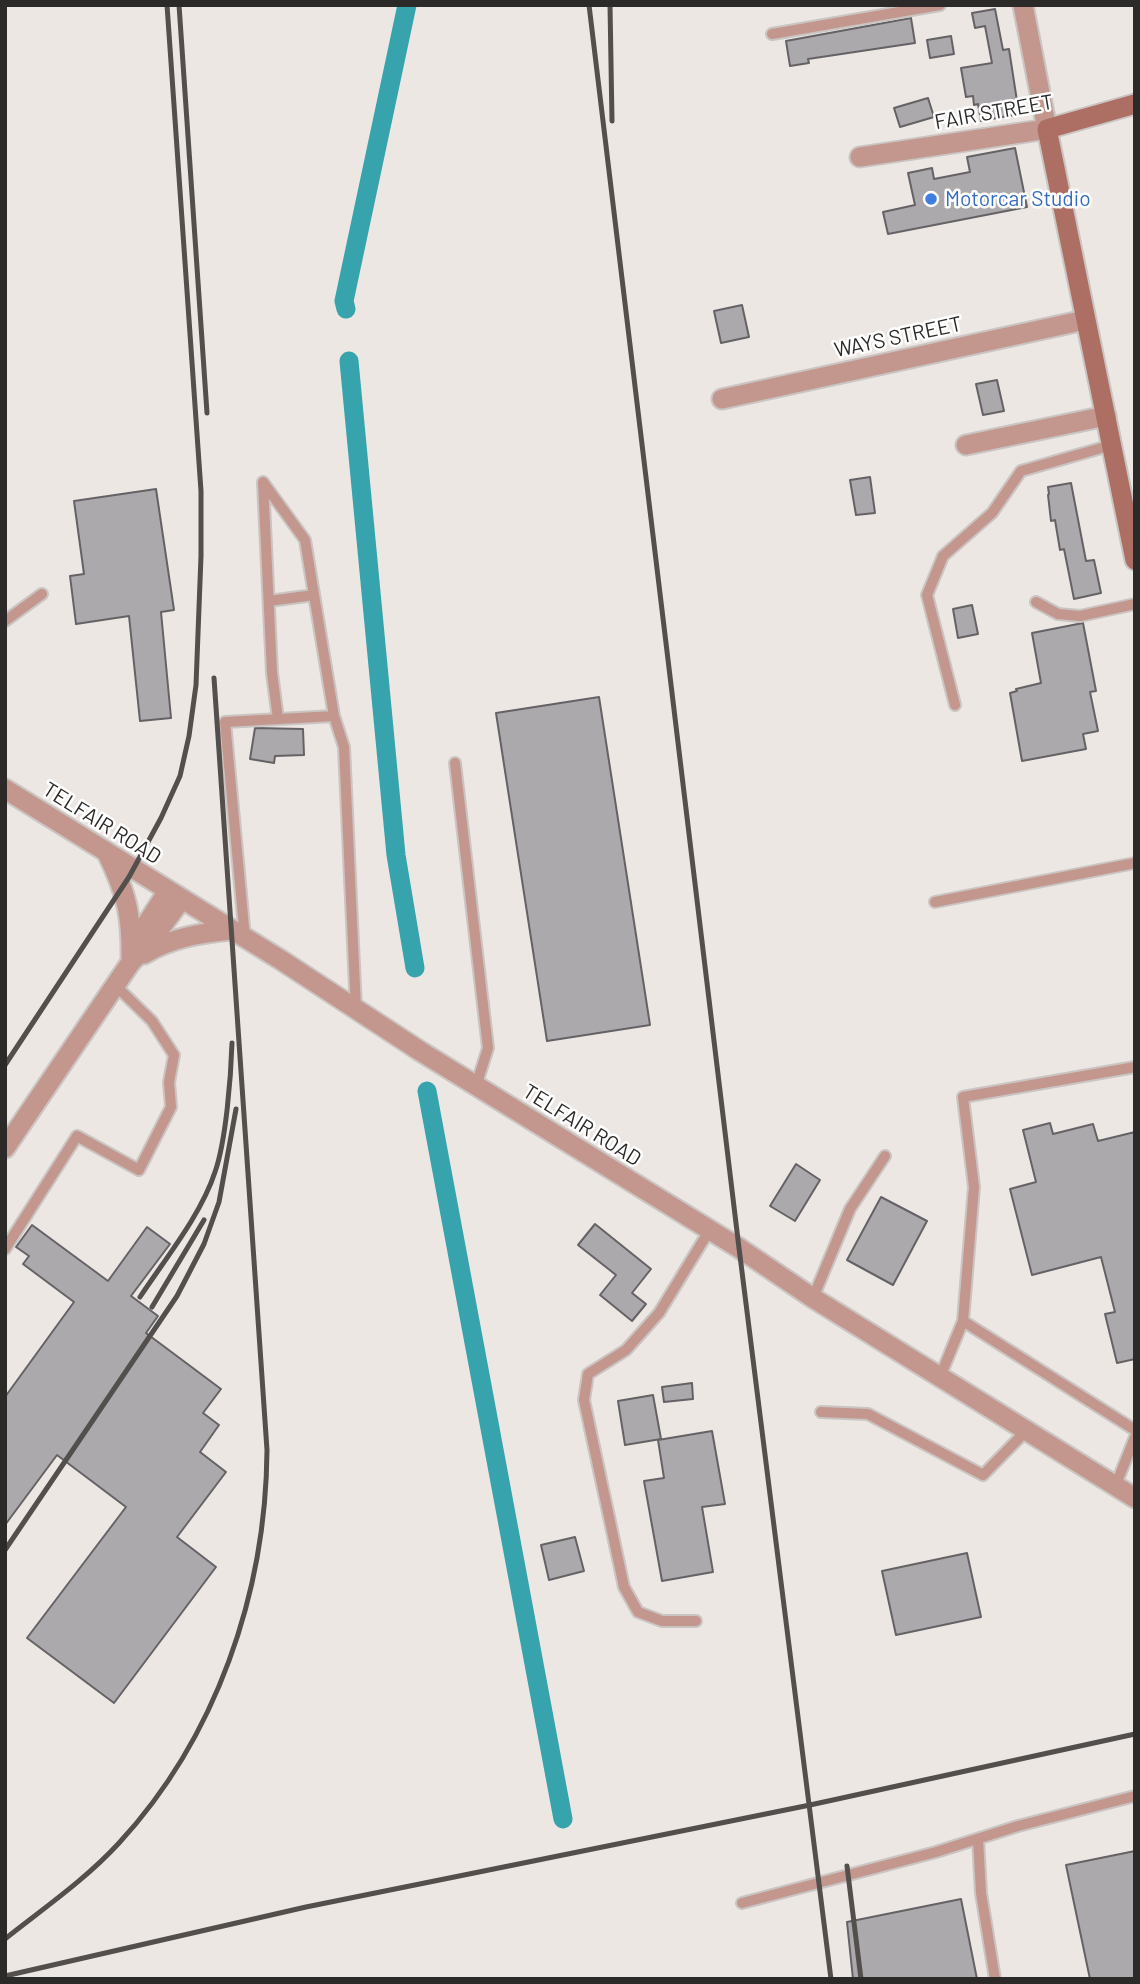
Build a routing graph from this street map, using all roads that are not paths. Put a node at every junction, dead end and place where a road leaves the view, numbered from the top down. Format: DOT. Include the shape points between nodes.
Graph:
graph roads {
  1 [pos="940,5"];
  2 [pos="1023,5"];
  3 [pos="772,34"];
  4 [pos="1135,104"];
  5 [pos="1047,129"];
  6 [pos="860,157"];
  7 [pos="1085,320"];
  8 [pos="722,399"];
  9 [pos="1106,416"];
  10 [pos="966,445"];
  11 [pos="1112,445"];
  12 [pos="1135,561"];
  13 [pos="42,594"];
  14 [pos="314,595"];
  15 [pos="269,601"];
  16 [pos="1036,602"];
  17 [pos="1135,604"];
  18 [pos="5,621"];
  19 [pos="955,705"];
  20 [pos="334,716"];
  21 [pos="278,719"];
  22 [pos="455,762"];
  23 [pos="5,789"];
  24 [pos="106,852"];
  25 [pos="1135,863"];
  26 [pos="175,895"];
  27 [pos="935,902"];
  28 [pos="238,934"];
  29 [pos="131,962"];
  30 [pos="115,985"];
  31 [pos="356,1009"];
  32 [pos="1135,1067"];
  33 [pos="477,1086"];
  34 [pos="5,1148"];
  35 [pos="885,1156"];
  36 [pos="709,1231"];
  37 [pos="5,1249"];
  38 [pos="813,1298"];
  39 [pos="963,1321"];
  40 [pos="940,1377"];
  41 [pos="821,1412"];
  42 [pos="1135,1430"];
  43 [pos="1027,1432"];
  44 [pos="1135,1437"];
  45 [pos="1115,1487"];
  46 [pos="1135,1498"];
  47 [pos="696,1620"];
  48 [pos="1135,1796"];
  49 [pos="978,1839"];
  50 [pos="742,1903"];
  51 [pos="995,1979"];
  1 -- 3 [label="lane"];
  2 -- 5 [label="street"];
  4 -- 5 [label="main road, FAIR STREET"];
  5 -- 6 [label="street, FAIR STREET"];
  5 -- 7 [label="main road"];
  7 -- 8 [label="street, WAYS STREET"];
  7 -- 9 [label="main road"];
  9 -- 10 [label="street"];
  9 -- 11 [label="main road"];
  11 -- 12 [label="main road"];
  11 -- 19 [label="lane" via="1021,471 992,513 943,556 927,595"];
  13 -- 18 [label="lane"];
  14 -- 15 [label="lane"];
  14 -- 15 [label="lane" via="305,540 263,482"];
  14 -- 20 [label="lane"];
  15 -- 21 [label="lane"];
  16 -- 17 [label="lane" via="1058,614 1080,616"];
  20 -- 21 [label="lane"];
  20 -- 31 [label="lane" via="344,747"];
  21 -- 28 [label="lane" via="225,722"];
  22 -- 33 [label="lane" via="488,1048"];
  23 -- 24 [label="street, TELFAIR ROAD"];
  24 -- 26 [label="street, TELFAIR ROAD"];
  24 -- 29 [label="street" via="127,901"];
  25 -- 27 [label="lane"];
  26 -- 28 [label="street, TELFAIR ROAD"];
  26 -- 29 [label="street" via="147,946"];
  28 -- 29 [label="street" via="179,938"];
  28 -- 31 [label="street, TELFAIR ROAD"];
  29 -- 30 [label="street"];
  30 -- 34 [label="street"];
  30 -- 37 [label="lane" via="152,1021 174,1055 171,1107 139,1170 77,1136"];
  31 -- 33 [label="street, TELFAIR ROAD"];
  32 -- 39 [label="lane" via="963,1097 974,1187"];
  33 -- 36 [label="street, TELFAIR ROAD"];
  35 -- 38 [label="lane" via="850,1209"];
  36 -- 38 [label="street, TELFAIR ROAD"];
  36 -- 47 [label="lane" via="659,1313 626,1350 588,1374 584,1400 624,1587 639,1612 662,1621"];
  38 -- 40 [label="street, TELFAIR ROAD"];
  39 -- 40 [label="lane"];
  39 -- 42 [label="lane"];
  40 -- 43 [label="street, TELFAIR ROAD"];
  41 -- 43 [label="lane" via="868,1414 984,1475"];
  43 -- 45 [label="street, TELFAIR ROAD"];
  44 -- 45 [label="lane"];
  45 -- 46 [label="street, TELFAIR ROAD"];
  48 -- 49 [label="lane"];
  49 -- 50 [label="lane"];
  49 -- 51 [label="lane" via="981,1894"];
}
